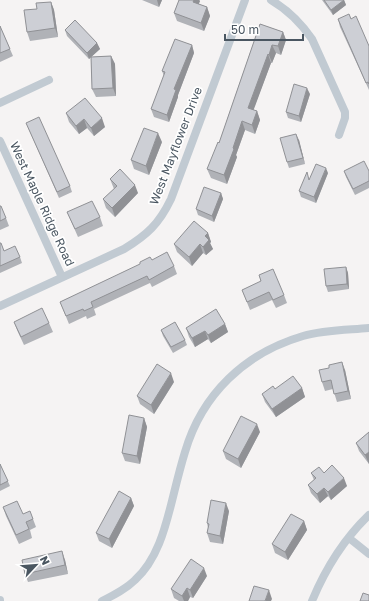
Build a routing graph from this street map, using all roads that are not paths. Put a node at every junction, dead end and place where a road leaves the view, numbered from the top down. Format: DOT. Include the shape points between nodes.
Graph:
graph roads {
  1 [pos="245,0"];
  2 [pos="271,0"];
  3 [pos="49,80"];
  4 [pos="0,103"];
  5 [pos="339,135"];
  6 [pos="0,141"];
  7 [pos="62,277"];
  8 [pos="0,306"];
  9 [pos="369,328"];
  10 [pos="369,515"];
  11 [pos="349,538"];
  12 [pos="369,554"];
  13 [pos="102,601"];
  14 [pos="312,601"];
  1 -- 7 [label="street, West Mayflower Drive" via="171,199 159,221 144,236 124,249"];
  2 -- 5 [label="street" via="293,16 312,39 344,112 345,118"];
  3 -- 4 [label="street"];
  6 -- 7 [label="street, West Maple Ridge Road"];
  7 -- 8 [label="street, West Mayflower Drive"];
  9 -- 13 [label="street" via="309,335 273,347 248,362 221,385 210,398 192,430 166,525 153,557 136,580"];
  10 -- 11 [label="street"];
  11 -- 12 [label="street"];
  11 -- 14 [label="street" via="325,573"];
}
